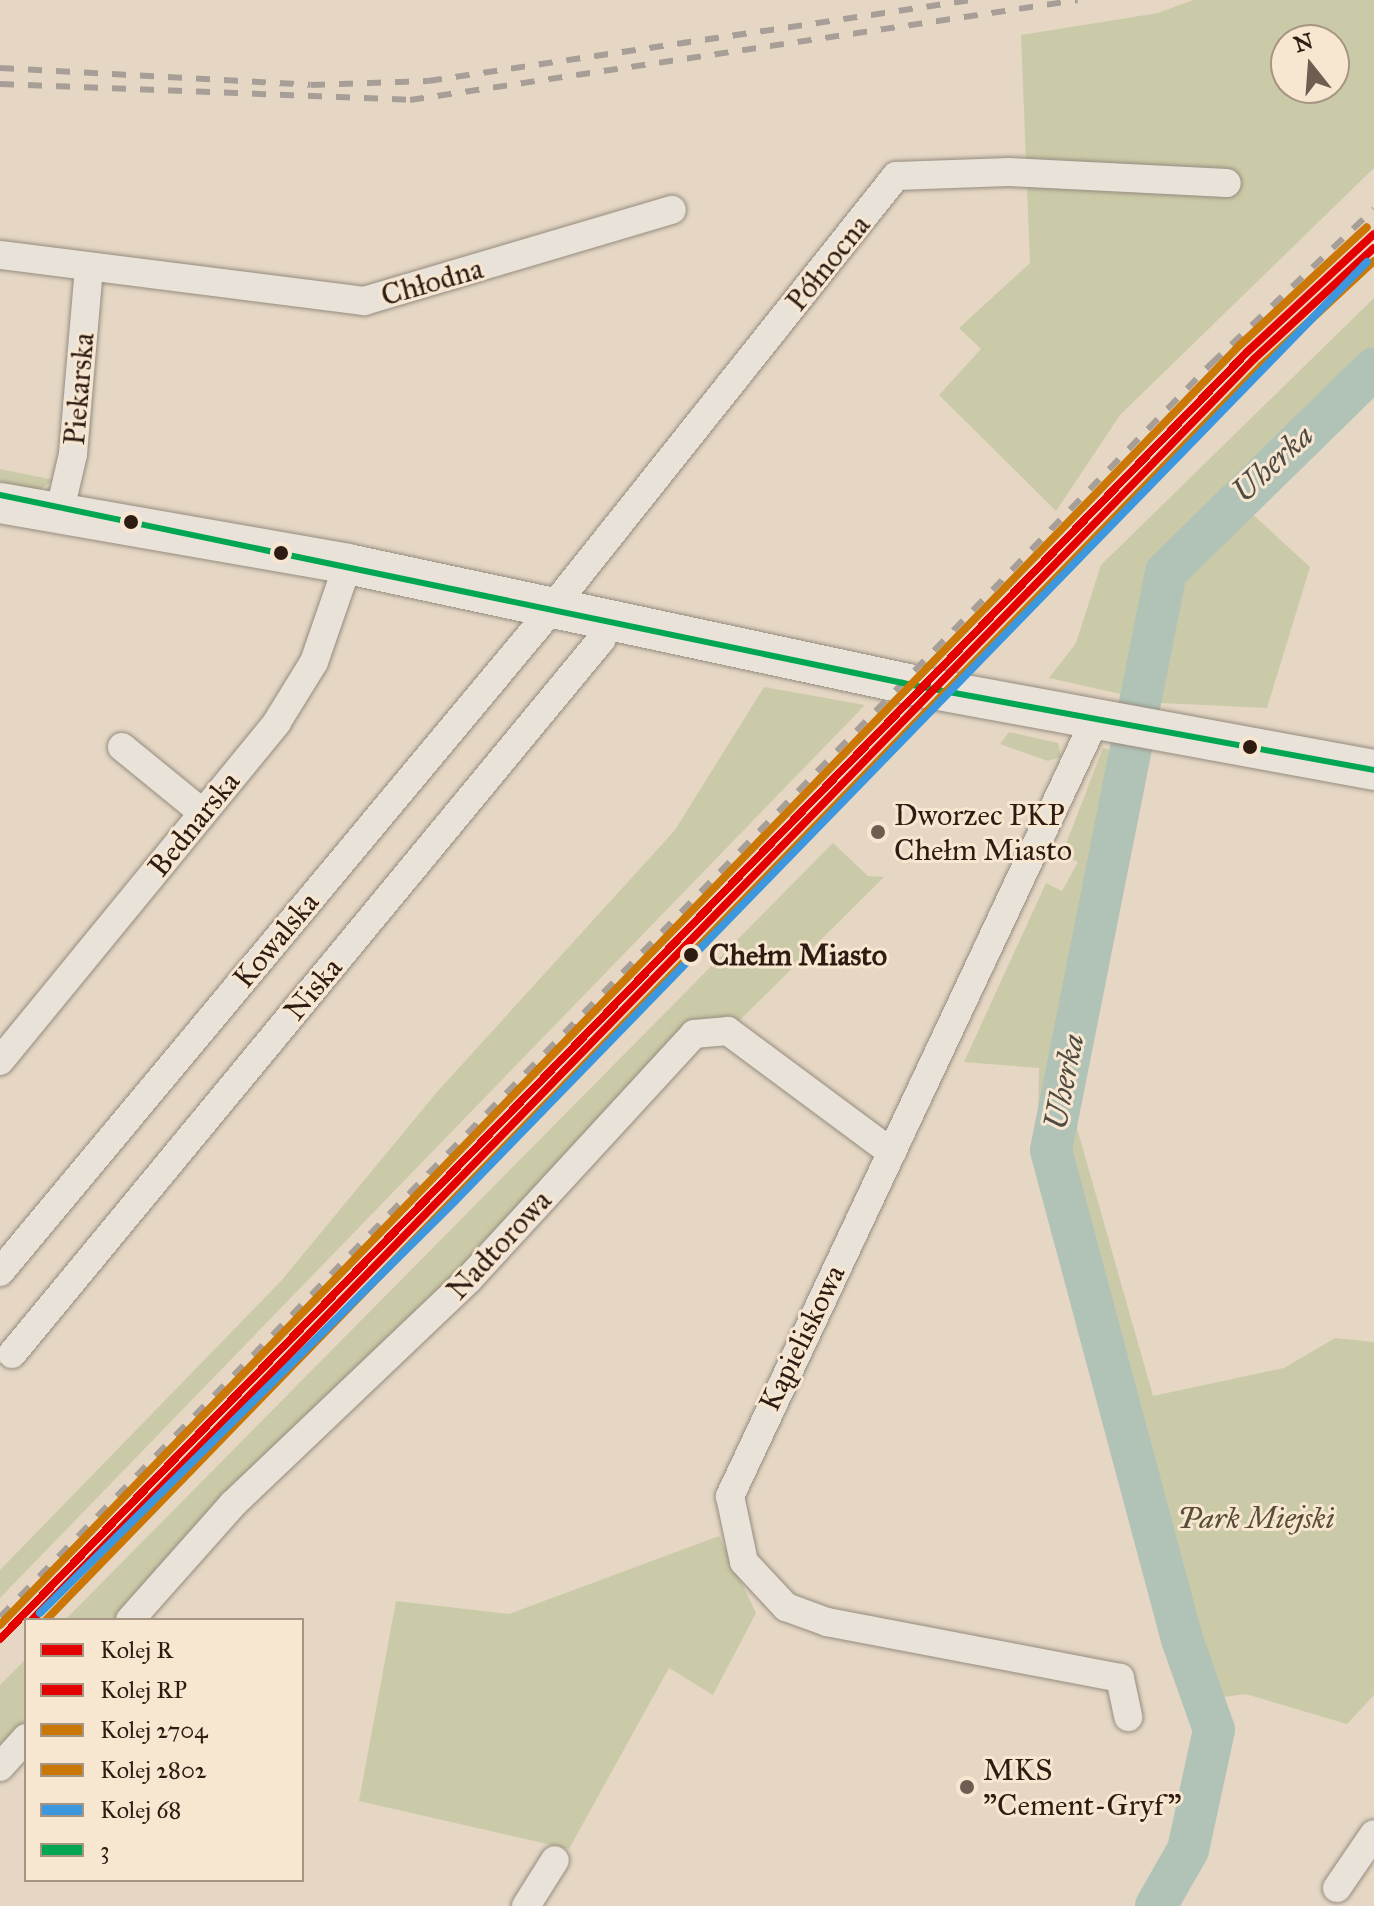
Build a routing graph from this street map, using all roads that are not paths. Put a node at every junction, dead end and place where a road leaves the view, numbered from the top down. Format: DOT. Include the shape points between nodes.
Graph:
graph roads {
  1 [pos="1227,183"];
  2 [pos="672,210"];
  3 [pos="0,255"];
  4 [pos="89,267"];
  5 [pos="23,503"];
  6 [pos="348,564"];
  7 [pos="552,607"];
  8 [pos="607,620"];
  9 [pos="1104,722"];
  10 [pos="122,747"];
  11 [pos="1374,770"];
  12 [pos="203,813"];
  13 [pos="0,1061"];
  14 [pos="892,1153"];
  15 [pos="0,1272"];
  16 [pos="12,1354"];
  17 [pos="132,1618"];
  18 [pos="1128,1717"];
  19 [pos="24,1740"];
  20 [pos="0,1767"];
  21 [pos="1374,1834"];
  22 [pos="555,1860"];
  23 [pos="1337,1888"];
  24 [pos="526,1906"];
  1 -- 7 [label="street, Północna" via="896,176"];
  2 -- 4 [label="street, Chłodna" via="364,301"];
  3 -- 4 [label="street, Chłodna"];
  4 -- 5 [label="street, Piekarska" via="73,454"];
  5 -- 6 [label="main road"];
  6 -- 7 [label="main road"];
  6 -- 12 [label="street, Bednarska" via="314,662"];
  7 -- 8 [label="main road"];
  7 -- 15 [label="street, Kowalska"];
  8 -- 9 [label="main road"];
  8 -- 16 [label="street, Niska" via="601,640"];
  9 -- 11 [label="main road"];
  9 -- 14 [label="street, Kąpieliskowa"];
  10 -- 12 [label="street"];
  12 -- 13 [label="street, Bednarska"];
  14 -- 17 [label="street, Nadtorowa" via="728,1031 694,1034 468,1280 233,1504"];
  14 -- 18 [label="street, Kąpieliskowa" via="742,1462 730,1496 744,1562 786,1607 827,1622 1120,1678"];
  19 -- 20 [label="street"];
  21 -- 23 [label="street"];
  22 -- 24 [label="street"];
}
